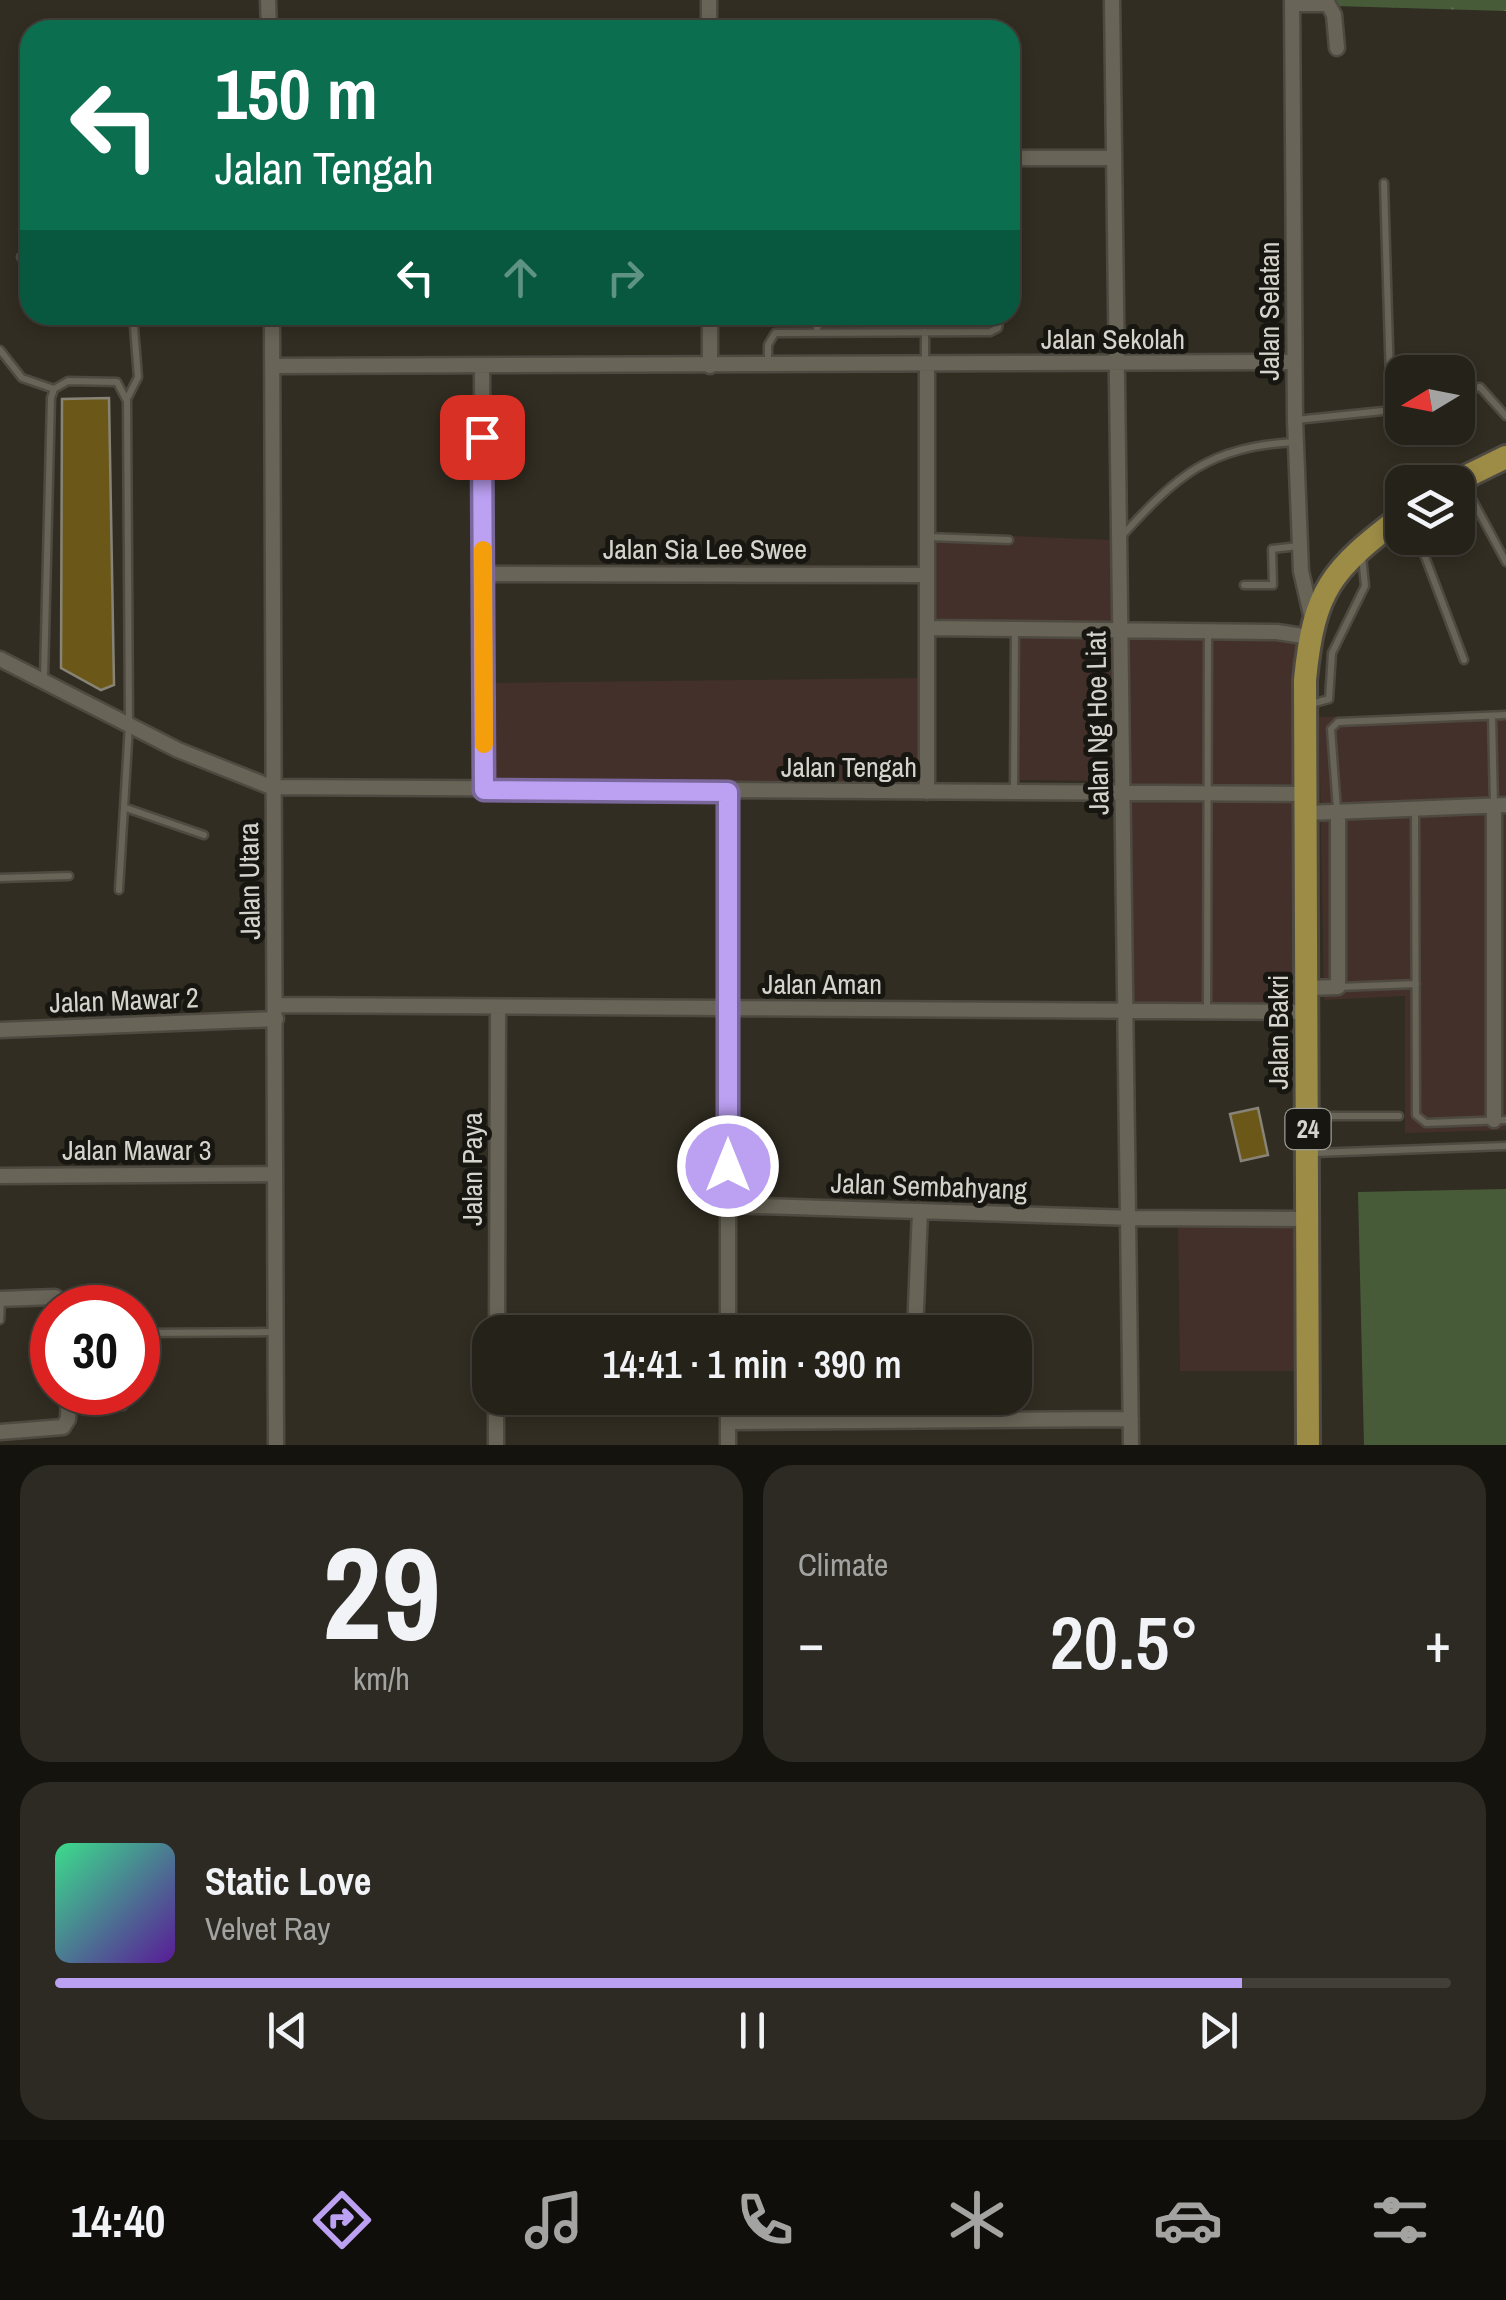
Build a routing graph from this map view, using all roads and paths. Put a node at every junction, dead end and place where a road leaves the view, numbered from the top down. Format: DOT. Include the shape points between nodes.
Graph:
graph roads {
  1 [pos="1112,0"];
  2 [pos="1292,2"];
  3 [pos="1336,48"];
  4 [pos="1020,158"];
  5 [pos="1114,158"];
  6 [pos="1384,183"];
  7 [pos="134,325"];
  8 [pos="272,325"];
  9 [pos="710,325"];
  10 [pos="818,325"];
  11 [pos="998,325"];
  12 [pos="818,332"];
  13 [pos="925,332"];
  14 [pos="0,350"];
  15 [pos="1390,355"];
  16 [pos="1294,362"];
  17 [pos="926,363"];
  18 [pos="768,365"];
  19 [pos="1117,365"];
  20 [pos="273,366"];
  21 [pos="710,366"];
  22 [pos="482,368"];
  23 [pos="1475,387"];
  24 [pos="54,389"];
  25 [pos="126,398"];
  26 [pos="1385,414"];
  27 [pos="1506,416"];
  28 [pos="1295,420"];
  29 [pos="1296,442"];
  30 [pos="1506,458"];
  31 [pos="1475,473"];
  32 [pos="1475,510"];
  33 [pos="1385,529"];
  34 [pos="927,537"];
  35 [pos="1008,540"];
  36 [pos="1119,540"];
  37 [pos="1300,546"];
  38 [pos="1358,550"];
  39 [pos="1424,555"];
  40 [pos="1506,562"];
  41 [pos="483,574"];
  42 [pos="927,575"];
  43 [pos="1244,586"];
  44 [pos="927,628"];
  45 [pos="1015,629"];
  46 [pos="1120,630"];
  47 [pos="1297,630"];
  48 [pos="1208,631"];
  49 [pos="0,659"];
  50 [pos="1464,660"];
  51 [pos="44,679"];
  52 [pos="1305,704"];
  53 [pos="1492,716"];
  54 [pos="1506,716"];
  55 [pos="129,725"];
  56 [pos="271,788"];
  57 [pos="484,790"];
  58 [pos="728,792"];
  59 [pos="927,792"];
  60 [pos="1014,792"];
  61 [pos="1122,793"];
  62 [pos="1209,793"];
  63 [pos="1308,804"];
  64 [pos="1500,806"];
  65 [pos="126,808"];
  66 [pos="1415,809"];
  67 [pos="1338,812"];
  68 [pos="204,836"];
  69 [pos="70,876"];
  70 [pos="0,878"];
  71 [pos="119,890"];
  72 [pos="1500,965"];
  73 [pos="1416,984"];
  74 [pos="1338,987"];
  75 [pos="1308,1000"];
  76 [pos="498,1006"];
  77 [pos="728,1008"];
  78 [pos="1125,1011"];
  79 [pos="1207,1011"];
  80 [pos="267,1016"];
  81 [pos="0,1030"];
  82 [pos="1308,1116"];
  83 [pos="1399,1116"];
  84 [pos="1500,1120"];
  85 [pos="1506,1146"];
  86 [pos="1308,1153"];
  87 [pos="274,1174"];
  88 [pos="0,1176"];
  89 [pos="728,1205"];
  90 [pos="920,1211"];
  91 [pos="1136,1218"];
  92 [pos="1308,1218"];
  93 [pos="30,1297"];
  94 [pos="0,1298"];
  95 [pos="497,1315"];
  96 [pos="728,1315"];
  97 [pos="917,1315"];
  98 [pos="0,1320"];
  99 [pos="271,1332"];
  100 [pos="160,1333"];
  101 [pos="68,1415"];
  102 [pos="496,1415"];
  103 [pos="728,1415"];
  104 [pos="912,1415"];
  105 [pos="1131,1419"];
  106 [pos="912,1421"];
  107 [pos="728,1422"];
  108 [pos="0,1432"];
  109 [pos="276,1445"];
  110 [pos="496,1445"];
  111 [pos="728,1445"];
  112 [pos="1132,1445"];
  113 [pos="1308,1445"];
  1 -- 5 [label="street, Jalan Ng Hoe Liat"];
  2 -- 3 [label="street" via="1328,4"];
  2 -- 16 [label="street, Jalan Selatan"];
  4 -- 5 [label="street"];
  5 -- 19 [label="street, Jalan Ng Hoe Liat"];
  6 -- 15 [label="lane"];
  7 -- 25 [label="lane" via="138,377"];
  8 -- 20 [label="street, Jalan Utara"];
  9 -- 21 [label="street"];
  10 -- 12 [label="lane"];
  11 -- 13 [label="lane" via="990,332"];
  12 -- 13 [label="lane"];
  12 -- 18 [label="lane" via="775,334"];
  13 -- 17 [label="lane"];
  14 -- 24 [label="lane" via="22,378"];
  16 -- 19 [label="street, Jalan Sekolah"];
  16 -- 28 [label="street, Jalan Selatan"];
  17 -- 18 [label="street, Jalan Sekolah"];
  17 -- 19 [label="street, Jalan Sekolah"];
  17 -- 34 [label="street"];
  18 -- 21 [label="street, Jalan Sekolah"];
  19 -- 36 [label="street, Jalan Ng Hoe Liat"];
  20 -- 22 [label="street, Jalan Sekolah"];
  20 -- 56 [label="street, Jalan Utara"];
  21 -- 22 [label="street, Jalan Sekolah"];
  22 -- 41 [label="street"];
  23 -- 27 [label="lane"];
  24 -- 25 [label="lane" via="68,381 117,382"];
  24 -- 51 [label="lane"];
  25 -- 55 [label="lane"];
  26 -- 28 [label="lane"];
  28 -- 29 [label="street, Jalan Selatan"];
  29 -- 36 [label="lane" via="1252,444 1188,470"];
  29 -- 37 [label="street, Jalan Selatan"];
  30 -- 31 [label="main road"];
  32 -- 40 [label="lane"];
  33 -- 38 [label="main road, 24"];
  34 -- 35 [label="lane"];
  34 -- 42 [label="street"];
  36 -- 46 [label="street, Jalan Ng Hoe Liat"];
  37 -- 43 [label="lane" via="1272,549 1273,585"];
  37 -- 47 [label="street, Jalan Selatan"];
  38 -- 47 [label="main road, 24"];
  38 -- 52 [label="lane" via="1365,586 1332,653 1329,699"];
  39 -- 50 [label="lane"];
  41 -- 42 [label="street, Jalan Sia Lee Swee"];
  41 -- 57 [label="street"];
  42 -- 44 [label="street"];
  44 -- 45 [label="street"];
  44 -- 59 [label="street"];
  45 -- 46 [label="street"];
  45 -- 60 [label="lane"];
  46 -- 48 [label="street"];
  46 -- 61 [label="street, Jalan Ng Hoe Liat"];
  47 -- 48 [label="street"];
  47 -- 52 [label="main road, Jalan Bakri / 24"];
  48 -- 62 [label="lane"];
  49 -- 51 [label="street, Jalan Tengah"];
  51 -- 55 [label="street, Jalan Tengah"];
  52 -- 63 [label="main road, Jalan Bakri / 24"];
  53 -- 54 [label="lane"];
  53 -- 64 [label="lane"];
  53 -- 67 [label="lane" via="1334,724"];
  55 -- 56 [label="street, Jalan Tengah"];
  55 -- 65 [label="lane"];
  56 -- 57 [label="street, Jalan Tengah"];
  56 -- 80 [label="street, Jalan Utara"];
  57 -- 58 [label="street, Jalan Tengah"];
  58 -- 59 [label="street, Jalan Tengah"];
  58 -- 77 [label="street"];
  59 -- 60 [label="street, Jalan Tengah"];
  60 -- 61 [label="street, Jalan Tengah"];
  61 -- 62 [label="street, Jalan Tengah"];
  61 -- 78 [label="street, Jalan Ng Hoe Liat"];
  62 -- 63 [label="street, Jalan Tengah"];
  62 -- 79 [label="lane"];
  63 -- 67 [label="street, Jalan Tengah"];
  63 -- 75 [label="main road, Jalan Bakri / 24"];
  64 -- 66 [label="street, Jalan Tengah"];
  64 -- 72 [label="street"];
  65 -- 68 [label="lane"];
  65 -- 71 [label="lane"];
  66 -- 67 [label="street, Jalan Tengah"];
  66 -- 73 [label="lane"];
  67 -- 74 [label="street"];
  69 -- 70 [label="lane"];
  72 -- 84 [label="street"];
  73 -- 74 [label="lane"];
  73 -- 84 [label="lane" via="1416,1115 1426,1123"];
  74 -- 75 [label="street, Jalan Aman"];
  75 -- 79 [label="street, Jalan Aman"];
  75 -- 82 [label="main road, Jalan Bakri / 24"];
  76 -- 77 [label="street, Jalan Aman"];
  76 -- 80 [label="street, Jalan Aman"];
  76 -- 95 [label="street, Jalan Paya"];
  77 -- 78 [label="street, Jalan Aman"];
  77 -- 89 [label="street"];
  78 -- 79 [label="street, Jalan Aman"];
  78 -- 91 [label="street, Jalan Ng Hoe Liat"];
  80 -- 81 [label="street, Jalan Mawar 2"];
  80 -- 87 [label="street, Jalan Utara"];
  82 -- 83 [label="lane"];
  82 -- 86 [label="main road, Jalan Bakri / 24"];
  85 -- 86 [label="lane"];
  86 -- 92 [label="main road, Jalan Bakri / 24"];
  87 -- 88 [label="street, Jalan Mawar 3"];
  87 -- 99 [label="street, Jalan Utara"];
  89 -- 90 [label="street, Jalan Sembahyang"];
  89 -- 96 [label="street"];
  90 -- 91 [label="street, Jalan Sembahyang"];
  90 -- 97 [label="street"];
  91 -- 92 [label="street, Jalan Sembahyang"];
  91 -- 105 [label="street, Jalan Ng Hoe Liat"];
  92 -- 113 [label="main road, Jalan Bakri / 24"];
  93 -- 94 [label="street"];
  94 -- 98 [label="lane"];
  99 -- 100 [label="lane"];
  99 -- 109 [label="street, Jalan Utara"];
  101 -- 108 [label="street" via="63,1427"];
  102 -- 110 [label="street"];
  103 -- 107 [label="street"];
  104 -- 106 [label="street"];
  105 -- 106 [label="street"];
  105 -- 112 [label="street, Jalan Ng Hoe Liat"];
  106 -- 107 [label="street"];
  107 -- 111 [label="street"];
}
